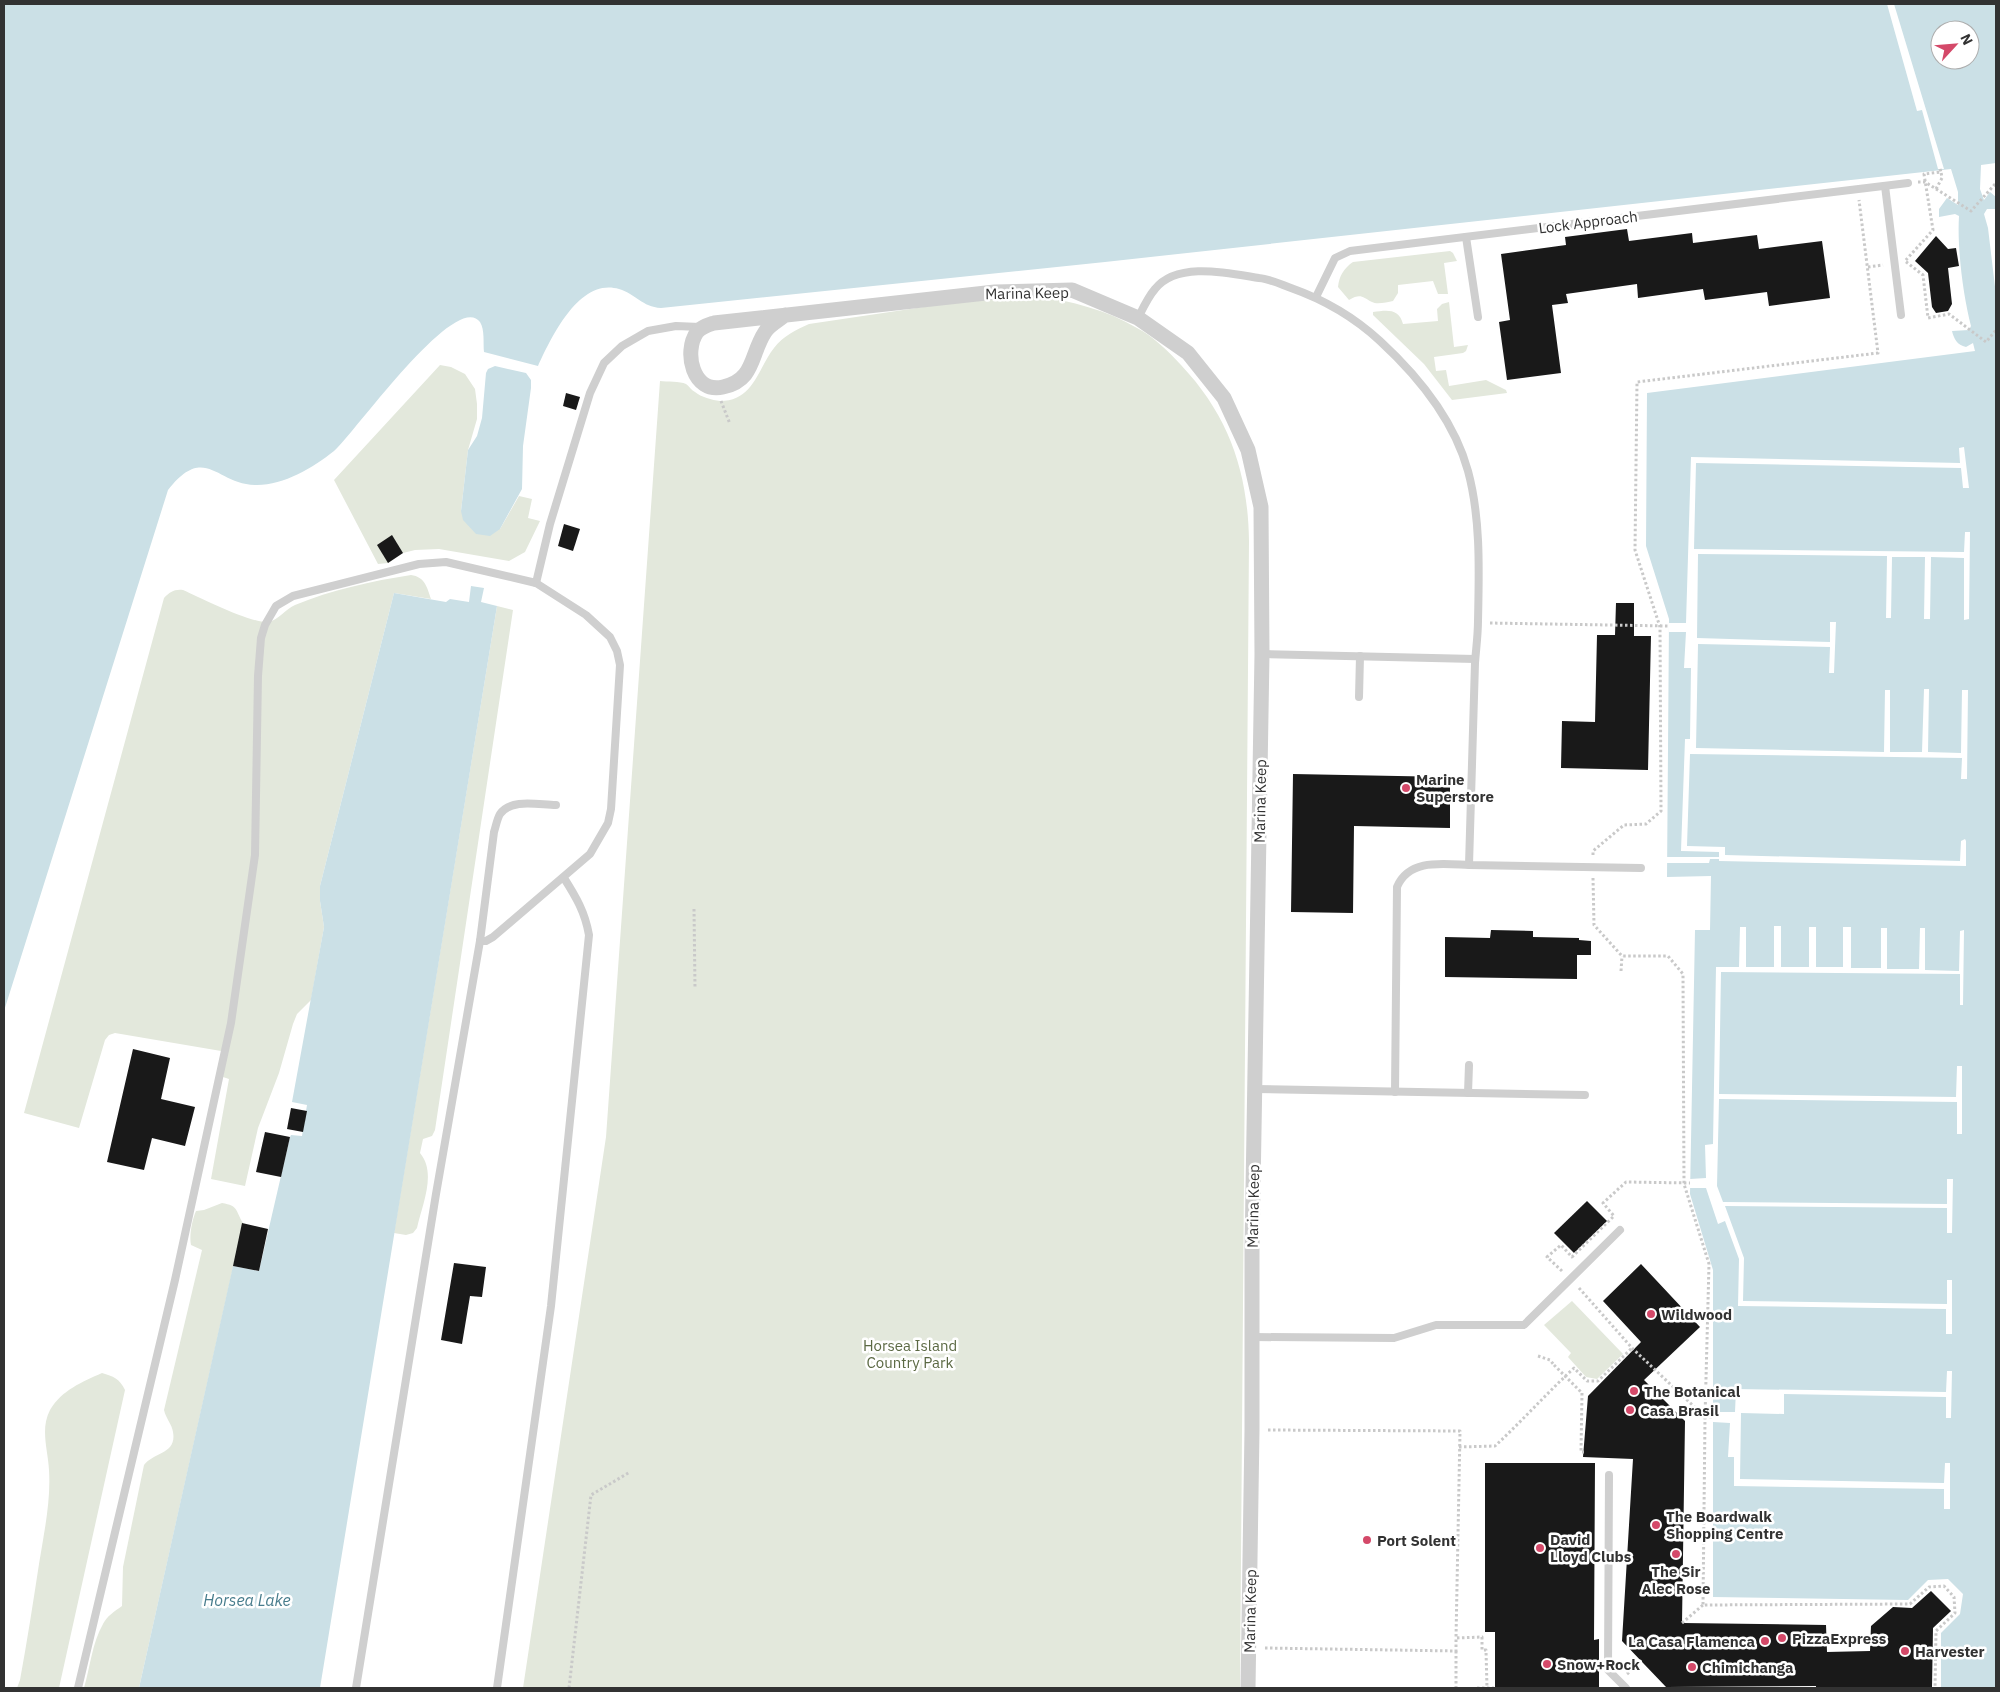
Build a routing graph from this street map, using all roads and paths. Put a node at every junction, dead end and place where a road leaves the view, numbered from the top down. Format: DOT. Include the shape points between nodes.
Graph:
graph roads {
  1 [pos="1925,182"];
  2 [pos="1908,183"];
  3 [pos="1996,183"];
  4 [pos="1885,186"];
  5 [pos="1857,189"];
  6 [pos="1936,189"];
  7 [pos="1466,237"];
  8 [pos="1316,297"];
  9 [pos="1901,314"];
  10 [pos="785,315"];
  11 [pos="1478,317"];
  12 [pos="1138,318"];
  13 [pos="704,327"];
  14 [pos="1996,330"];
  15 [pos="721,388"];
  16 [pos="730,424"];
  17 [pos="536,583"];
  18 [pos="1478,623"];
  19 [pos="1669,626"];
  20 [pos="1660,627"];
  21 [pos="1262,654"];
  22 [pos="1360,656"];
  23 [pos="1475,659"];
  24 [pos="1359,697"];
  25 [pos="556,806"];
  26 [pos="1469,865"];
  27 [pos="1593,868"];
  28 [pos="1641,868"];
  29 [pos="564,878"];
  30 [pos="694,909"];
  31 [pos="480,941"];
  32 [pos="1622,956"];
  33 [pos="1622,971"];
  34 [pos="695,988"];
  35 [pos="1469,1066"];
  36 [pos="1255,1089"];
  37 [pos="1395,1092"];
  38 [pos="1468,1093"];
  39 [pos="1585,1095"];
  40 [pos="1690,1183"];
  41 [pos="1684,1184"];
  42 [pos="1620,1230"];
  43 [pos="1570,1278"];
  44 [pos="1253,1337"];
  45 [pos="1632,1348"];
  46 [pos="1538,1356"];
  47 [pos="1705,1417"];
  48 [pos="1713,1417"];
  49 [pos="1252,1430"];
  50 [pos="1459,1447"];
  51 [pos="1584,1452"];
  52 [pos="630,1472"];
  53 [pos="1609,1475"];
  54 [pos="1703,1605"];
  55 [pos="1682,1623"];
  56 [pos="1456,1638"];
  57 [pos="1249,1648"];
  58 [pos="1456,1652"];
  59 [pos="78,1688"];
  60 [pos="356,1688"];
  61 [pos="497,1688"];
  62 [pos="569,1688"];
  63 [pos="1248,1688"];
  64 [pos="1456,1688"];
  65 [pos="1477,1688"];
  66 [pos="1486,1688"];
  67 [pos="1494,1688"];
  68 [pos="1626,1688"];
  69 [pos="1935,1688"];
  1 -- 2 [label="path"];
  1 -- 6 [label="path"];
  1 -- 6 [label="path" via="1924,174 1940,170 1942,178"];
  1 -- 14 [label="path" via="1933,230 1905,261 1923,275 1928,318 1949,314 1986,342"];
  2 -- 4 [label="lane, Lock Approach"];
  3 -- 6 [label="path" via="1971,212"];
  4 -- 5 [label="lane, Lock Approach"];
  4 -- 9 [label="lane"];
  5 -- 7 [label="lane, Lock Approach"];
  5 -- 20 [label="path" via="1878,353 1637,382 1635,550"];
  7 -- 8 [label="lane, Lock Approach" via="1344,252 1331,263"];
  7 -- 11 [label="lane"];
  8 -- 12 [label="lane" via="1265,279 1210,271 1171,275 1155,288"];
  8 -- 18 [label="lane" via="1351,316 1393,352 1432,398 1456,440 1475,503"];
  10 -- 12 [label="street, Marina Keep" via="995,292 1072,290"];
  10 -- 13 [label="street, Marina Keep" via="714,322"];
  10 -- 15 [label="street" via="766,330 745,376"];
  12 -- 21 [label="street, Marina Keep" via="1188,353 1224,398 1248,450 1261,508"];
  13 -- 15 [label="street" via="697,332 690,358 696,376 706,386"];
  13 -- 17 [label="lane" via="676,326 648,331 622,346 604,363 590,393 550,524"];
  15 -- 16 [label="path" via="721,401"];
  17 -- 29 [label="lane" via="586,615 610,637 620,665 608,824 590,854"];
  17 -- 59 [label="lane" via="446,562 419,564 292,596 276,606 265,625 258,676 255,855 230,1023 175,1280"];
  18 -- 20 [label="path"];
  18 -- 23 [label="lane"];
  19 -- 20 [label="path"];
  20 -- 27 [label="path" via="1661,811 1646,824 1624,824 1593,852"];
  21 -- 22 [label="lane"];
  21 -- 36 [label="street, Marina Keep"];
  22 -- 23 [label="lane"];
  22 -- 24 [label="lane"];
  23 -- 26 [label="lane"];
  25 -- 31 [label="lane" via="513,804 499,815"];
  26 -- 27 [label="lane"];
  26 -- 37 [label="lane" via="1424,865 1403,876 1397,887"];
  27 -- 28 [label="lane"];
  27 -- 32 [label="path" via="1594,925"];
  29 -- 31 [label="lane" via="493,937"];
  29 -- 61 [label="lane" via="586,916 589,935 551,1306"];
  30 -- 34 [label="path"];
  31 -- 60 [label="lane"];
  32 -- 33 [label="path"];
  32 -- 41 [label="path" via="1668,956 1683,974"];
  35 -- 38 [label="lane"];
  36 -- 37 [label="lane"];
  36 -- 44 [label="street, Marina Keep"];
  37 -- 38 [label="lane"];
  38 -- 39 [label="lane"];
  40 -- 41 [label="path"];
  41 -- 43 [label="path" via="1626,1182 1603,1203 1614,1216 1572,1257 1561,1246 1547,1257"];
  41 -- 47 [label="path" via="1709,1264"];
  42 -- 43 [label="lane"];
  43 -- 44 [label="lane" via="1524,1325 1436,1325 1394,1338"];
  43 -- 45 [label="path"];
  44 -- 49 [label="street, Marina Keep"];
  45 -- 47 [label="path"];
  45 -- 50 [label="path" via="1598,1381 1587,1381 1574,1368 1495,1446"];
  46 -- 51 [label="path, bridge" via="1550,1360 1582,1393 1581,1452"];
  47 -- 48 [label="path"];
  47 -- 54 [label="path"];
  49 -- 50 [label="path" via="1460,1432"];
  49 -- 57 [label="street, Marina Keep"];
  50 -- 56 [label="path"];
  52 -- 62 [label="path" via="591,1496"];
  53 -- 68 [label="lane" via="1608,1670"];
  54 -- 55 [label="path"];
  54 -- 69 [label="path" via="1910,1604 1930,1587 1944,1586 1954,1597 1955,1613 1936,1630"];
  56 -- 58 [label="path"];
  56 -- 66 [label="path" via="1482,1637 1482,1650 1486,1650"];
  57 -- 58 [label="path"];
  57 -- 63 [label="street, Marina Keep"];
  58 -- 64 [label="path"];
  65 -- 66 [label="path"];
  66 -- 67 [label="path"];
}
